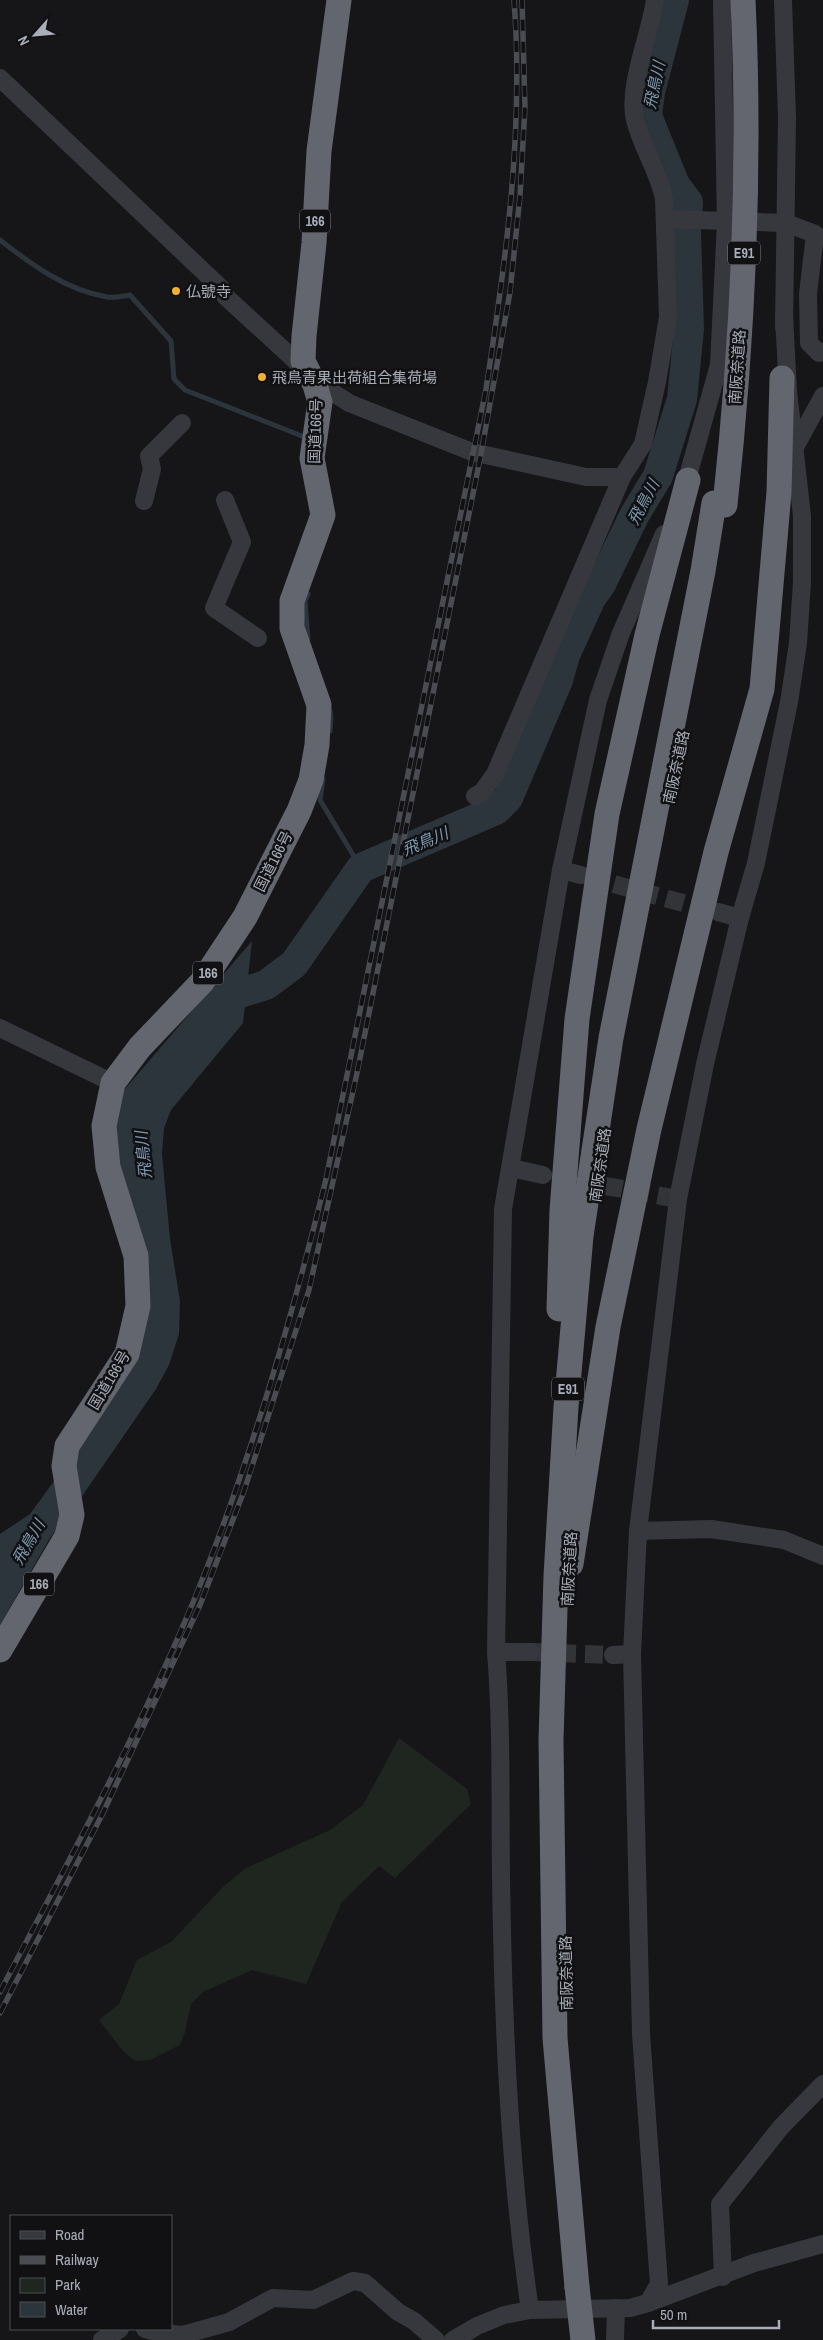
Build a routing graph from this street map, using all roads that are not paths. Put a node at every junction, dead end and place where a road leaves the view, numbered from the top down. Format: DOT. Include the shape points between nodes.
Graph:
graph roads {
  1 [pos="339,0"];
  2 [pos="654,0"];
  3 [pos="722,0"];
  4 [pos="733,0"];
  5 [pos="743,0"];
  6 [pos="782,0"];
  7 [pos="0,78"];
  8 [pos="666,219"];
  9 [pos="718,222"];
  10 [pos="786,223"];
  11 [pos="819,238"];
  12 [pos="784,316"];
  13 [pos="823,352"];
  14 [pos="308,371"];
  15 [pos="782,378"];
  16 [pos="823,396"];
  17 [pos="182,423"];
  18 [pos="794,449"];
  19 [pos="622,477"];
  20 [pos="688,480"];
  21 [pos="225,500"];
  22 [pos="144,501"];
  23 [pos="719,504"];
  24 [pos="258,638"];
  25 [pos="475,796"];
  26 [pos="561,870"];
  27 [pos="580,875"];
  28 [pos="718,912"];
  29 [pos="740,918"];
  30 [pos="0,1028"];
  31 [pos="113,1083"];
  32 [pos="511,1168"];
  33 [pos="543,1175"];
  34 [pos="638,1531"];
  35 [pos="823,1556"];
  36 [pos="562,1579"];
  37 [pos="0,1650"];
  38 [pos="496,1652"];
  39 [pos="531,1652"];
  40 [pos="632,1654"];
  41 [pos="613,1655"];
  42 [pos="823,2084"];
  43 [pos="823,2244"];
  44 [pos="723,2276"];
  45 [pos="582,2287"];
  46 [pos="648,2303"];
  47 [pos="616,2308"];
  48 [pos="530,2310"];
  49 [pos="118,2330"];
  50 [pos="148,2330"];
  51 [pos="102,2340"];
  52 [pos="436,2340"];
  53 [pos="453,2340"];
  54 [pos="583,2340"];
  55 [pos="594,2340"];
  56 [pos="615,2340"];
  1 -- 14 [label="highway, 国道166号 / 166" via="319,151 304,336 304,361"];
  2 -- 8 [label="street" via="635,84 634,118 643,148 661,185"];
  3 -- 9 [label="street"];
  4 -- 23 [label="highway, 南阪奈道路 / E91" via="737,234"];
  5 -- 23 [label="highway, 南阪奈道路 / E91, bridge" via="747,144 745,233 738,365"];
  6 -- 10 [label="street" via="787,118"];
  7 -- 14 [label="street" via="225,296"];
  8 -- 9 [label="street"];
  8 -- 19 [label="street" via="666,326 643,444"];
  9 -- 10 [label="street"];
  9 -- 20 [label="street" via="719,365"];
  10 -- 11 [label="street"];
  10 -- 12 [label="street"];
  11 -- 13 [label="street" via="808,294 809,343 819,353"];
  12 -- 15 [label="street"];
  12 -- 18 [label="street"];
  14 -- 19 [label="street" via="323,386 349,403 465,450 586,477"];
  14 -- 31 [label="highway, 国道166号 / 166" via="320,402 314,448 323,515 292,601 292,628 319,704 311,780 299,811 245,917 208,974 140,1047"];
  15 -- 36 [label="highway" via="780,492 762,689 716,852 649,1128 608,1327"];
  16 -- 18 [label="street"];
  17 -- 22 [label="street" via="149,456 152,469"];
  18 -- 29 [label="street" via="802,516 798,643 756,864"];
  19 -- 25 [label="street" via="495,774"];
  20 -- 26 [label="street" via="621,633 598,700"];
  20 -- 36 [label="highway" via="647,635 607,814 578,1019 562,1210 555,1401"];
  21 -- 24 [label="street" via="242,542 214,608"];
  23 -- 36 [label="highway, 南阪奈道路 / E91" via="676,766 618,1040 590,1235"];
  26 -- 27 [label="street"];
  26 -- 32 [label="street"];
  28 -- 29 [label="street"];
  29 -- 34 [label="street" via="705,1064 678,1198"];
  30 -- 31 [label="street"];
  31 -- 37 [label="highway, 国道166号 / 166" via="104,1126 108,1167 136,1256 138,1306 127,1354 67,1446 64,1466 72,1514 67,1536"];
  32 -- 33 [label="street"];
  32 -- 38 [label="street" via="503,1209"];
  34 -- 35 [label="street" via="710,1529 784,1540"];
  34 -- 40 [label="street"];
  36 -- 45 [label="highway, 南阪奈道路 / E91" via="568,2038"];
  38 -- 39 [label="street"];
  38 -- 48 [label="street" via="501,1715 504,2035"];
  40 -- 41 [label="street"];
  40 -- 46 [label="street" via="641,2034 659,2284"];
  42 -- 44 [label="street" via="780,2127 720,2204"];
  43 -- 44 [label="street" via="754,2263"];
  44 -- 46 [label="street"];
  45 -- 54 [label="highway, 南阪奈道路 / E91, bridge"];
  45 -- 55 [label="highway, 南阪奈道路 / E91"];
  46 -- 47 [label="street"];
  47 -- 48 [label="street"];
  47 -- 56 [label="street"];
  48 -- 53 [label="street" via="504,2315"];
  49 -- 51 [label="street"];
  50 -- 52 [label="street" via="183,2335 229,2322 273,2298 313,2300 353,2281 365,2283"];
}
